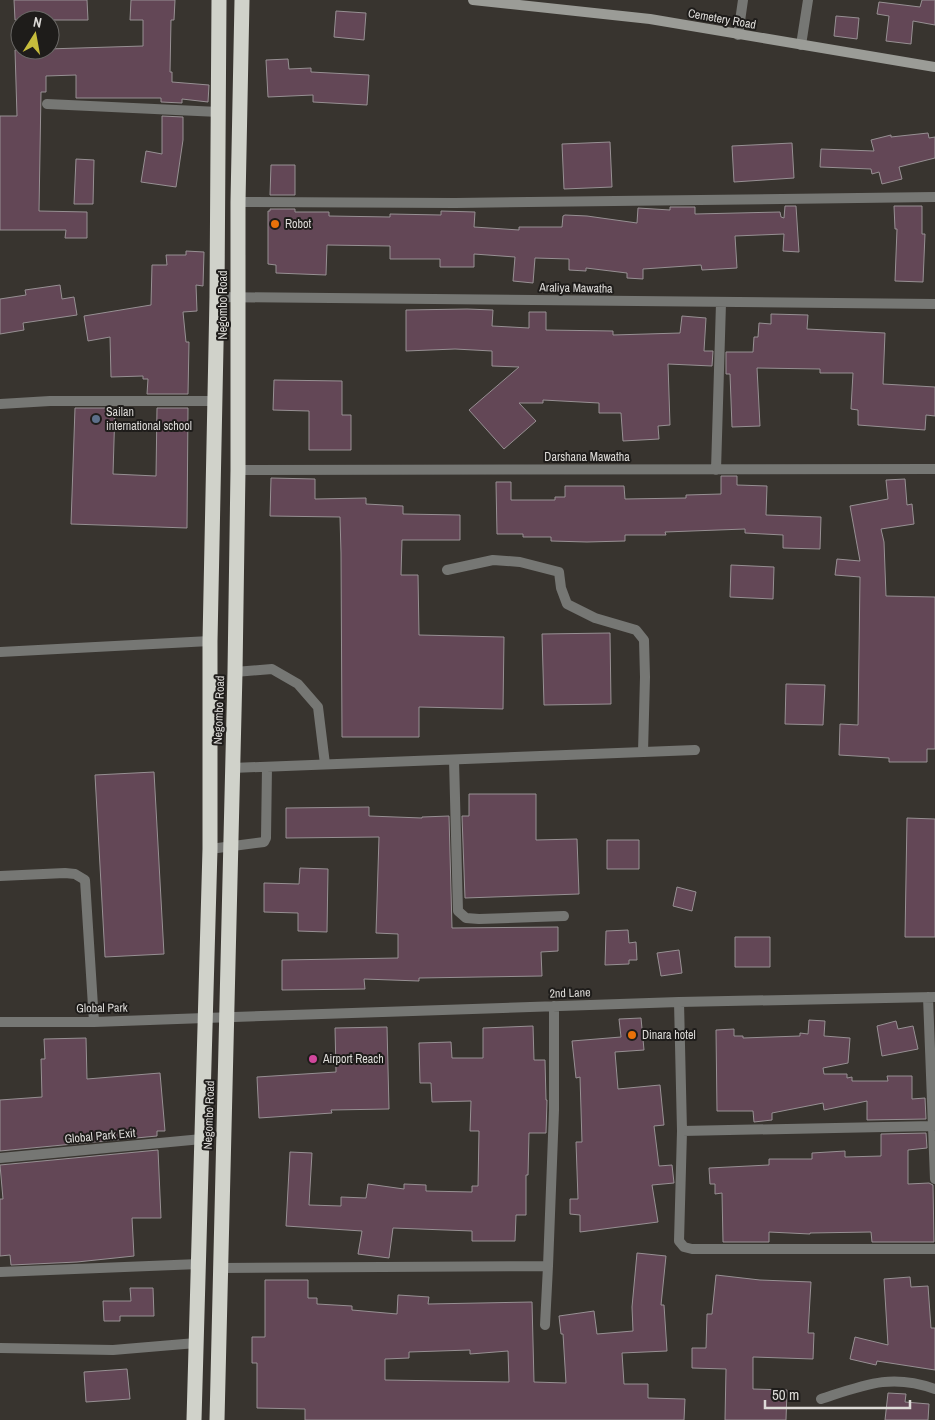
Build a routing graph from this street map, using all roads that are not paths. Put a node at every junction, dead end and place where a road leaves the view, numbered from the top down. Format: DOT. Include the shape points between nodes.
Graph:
graph roads {
  1 [pos="220,0"];
  2 [pos="242,0"];
  3 [pos="473,0"];
  4 [pos="743,0"];
  5 [pos="808,0"];
  6 [pos="738,35"];
  7 [pos="801,45"];
  8 [pos="935,68"];
  9 [pos="47,104"];
  10 [pos="219,112"];
  11 [pos="935,197"];
  12 [pos="238,202"];
  13 [pos="217,298"];
  14 [pos="238,298"];
  15 [pos="721,303"];
  16 [pos="935,304"];
  17 [pos="214,401"];
  18 [pos="0,404"];
  19 [pos="935,468"];
  20 [pos="238,470"];
  21 [pos="716,470"];
  22 [pos="448,570"];
  23 [pos="210,641"];
  24 [pos="0,652"];
  25 [pos="235,672"];
  26 [pos="695,750"];
  27 [pos="643,752"];
  28 [pos="454,760"];
  29 [pos="325,764"];
  30 [pos="266,767"];
  31 [pos="232,768"];
  32 [pos="230,847"];
  33 [pos="210,849"];
  34 [pos="0,876"];
  35 [pos="564,916"];
  36 [pos="931,997"];
  37 [pos="679,1002"];
  38 [pos="554,1006"];
  39 [pos="227,1017"];
  40 [pos="205,1018"];
  41 [pos="0,1022"];
  42 [pos="94,1022"];
  43 [pos="933,1126"];
  44 [pos="682,1131"];
  45 [pos="202,1139"];
  46 [pos="0,1158"];
  47 [pos="935,1179"];
  48 [pos="935,1248"];
  49 [pos="199,1264"];
  50 [pos="548,1266"];
  51 [pos="220,1268"];
  52 [pos="0,1272"];
  53 [pos="545,1325"];
  54 [pos="196,1343"];
  55 [pos="0,1348"];
  56 [pos="935,1389"];
  57 [pos="821,1399"];
  58 [pos="194,1420"];
  59 [pos="216,1420"];
  1 -- 10 [label="highway, Negombo Road"];
  2 -- 12 [label="highway, Negombo Road"];
  3 -- 6 [label="street, Cemetery Road" via="650,19"];
  4 -- 6 [label="street"];
  5 -- 7 [label="street"];
  6 -- 7 [label="street, Cemetery Road"];
  7 -- 8 [label="street, Cemetery Road"];
  9 -- 10 [label="street"];
  10 -- 13 [label="highway, Negombo Road"];
  11 -- 12 [label="street" via="455,203"];
  12 -- 14 [label="highway, Negombo Road"];
  13 -- 14 [label="street, Araliya Mawatha"];
  13 -- 17 [label="highway, Negombo Road"];
  14 -- 15 [label="street, Araliya Mawatha"];
  14 -- 20 [label="highway, Negombo Road"];
  15 -- 16 [label="street, Araliya Mawatha"];
  15 -- 21 [label="street"];
  17 -- 18 [label="street"];
  17 -- 23 [label="highway, Negombo Road"];
  19 -- 21 [label="street, Darshana Mawatha"];
  20 -- 21 [label="street, Darshana Mawatha"];
  20 -- 25 [label="highway, Negombo Road"];
  22 -- 27 [label="street" via="493,560 520,562 559,572 567,604 595,618 636,630 644,640"];
  23 -- 24 [label="street"];
  23 -- 33 [label="highway, Negombo Road"];
  25 -- 29 [label="street" via="272,669 298,684 318,707"];
  25 -- 31 [label="highway, Negombo Road"];
  26 -- 27 [label="street"];
  27 -- 28 [label="street"];
  28 -- 29 [label="street"];
  28 -- 35 [label="street" via="458,911 466,918 479,919"];
  29 -- 30 [label="street"];
  30 -- 31 [label="street"];
  30 -- 32 [label="street" via="266,838 264,842"];
  31 -- 32 [label="highway, Negombo Road"];
  32 -- 33 [label="street"];
  32 -- 39 [label="highway, Negombo Road"];
  33 -- 40 [label="highway, Negombo Road"];
  34 -- 42 [label="street" via="65,873 86,880"];
  36 -- 37 [label="street, 2nd Lane"];
  36 -- 43 [label="street"];
  37 -- 38 [label="street, 2nd Lane"];
  37 -- 44 [label="street"];
  38 -- 39 [label="street, 2nd Lane"];
  38 -- 50 [label="street"];
  39 -- 40 [label="street, 2nd Lane"];
  39 -- 51 [label="highway, Negombo Road"];
  40 -- 42 [label="street, Global Park"];
  40 -- 45 [label="highway, Negombo Road"];
  41 -- 42 [label="street, Global Park"];
  43 -- 44 [label="street"];
  43 -- 47 [label="street"];
  44 -- 48 [label="street" via="679,1241 684,1247"];
  45 -- 46 [label="street, Global Park Exit"];
  45 -- 49 [label="highway, Negombo Road"];
  49 -- 52 [label="street"];
  49 -- 54 [label="highway, Negombo Road"];
  50 -- 51 [label="street"];
  50 -- 53 [label="street"];
  51 -- 59 [label="highway, Negombo Road"];
  54 -- 55 [label="street" via="112,1350"];
  54 -- 58 [label="highway, Negombo Road"];
  56 -- 57 [label="street" via="917,1383 877,1382"];
}
